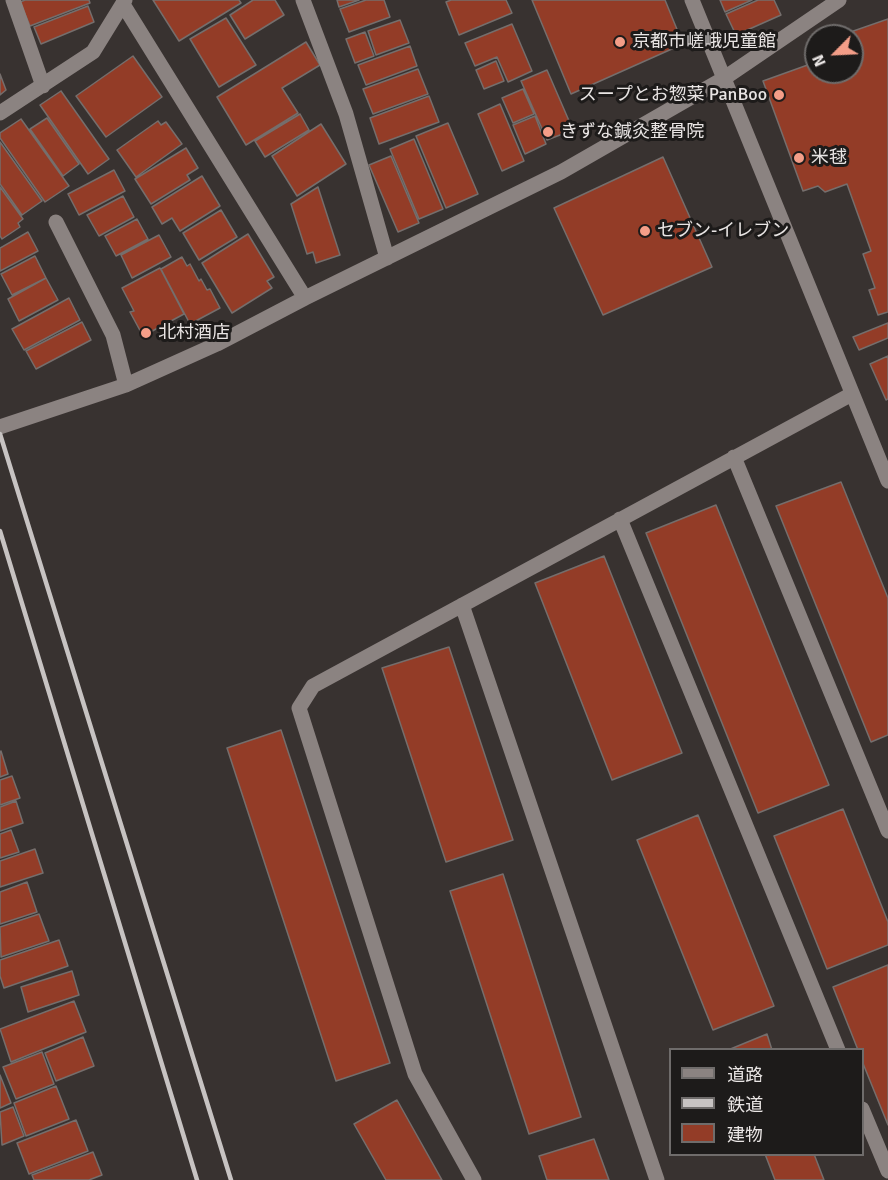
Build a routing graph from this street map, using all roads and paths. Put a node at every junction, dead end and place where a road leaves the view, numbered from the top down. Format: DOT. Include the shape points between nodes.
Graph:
graph roads {
  1 [pos="13,0"];
  2 [pos="303,0"];
  3 [pos="692,0"];
  4 [pos="839,0"];
  5 [pos="125,3"];
  6 [pos="723,79"];
  7 [pos="42,86"];
  8 [pos="0,113"];
  9 [pos="56,222"];
  10 [pos="387,258"];
  11 [pos="305,298"];
  12 [pos="126,385"];
  13 [pos="852,394"];
  14 [pos="0,427"];
  15 [pos="734,457"];
  16 [pos="888,481"];
  17 [pos="620,519"];
  18 [pos="462,605"];
  19 [pos="888,831"];
  20 [pos="837,1048"];
  21 [pos="864,1114"];
  22 [pos="888,1172"];
  23 [pos="474,1180"];
  24 [pos="657,1180"];
  1 -- 7 [label="street"];
  2 -- 10 [label="street" via="346,114"];
  3 -- 6 [label="street"];
  4 -- 6 [label="street"];
  5 -- 7 [label="street" via="93,52"];
  5 -- 11 [label="street"];
  6 -- 10 [label="street" via="561,172"];
  6 -- 13 [label="street"];
  7 -- 8 [label="street"];
  9 -- 12 [label="street" via="113,335"];
  10 -- 11 [label="street"];
  11 -- 12 [label="street" via="217,345"];
  12 -- 14 [label="street"];
  13 -- 15 [label="street"];
  13 -- 16 [label="street"];
  15 -- 17 [label="street"];
  15 -- 19 [label="street"];
  17 -- 18 [label="street"];
  17 -- 20 [label="street"];
  18 -- 23 [label="street" via="313,686 300,708 415,1074"];
  18 -- 24 [label="street"];
  21 -- 22 [label="street"];
}
